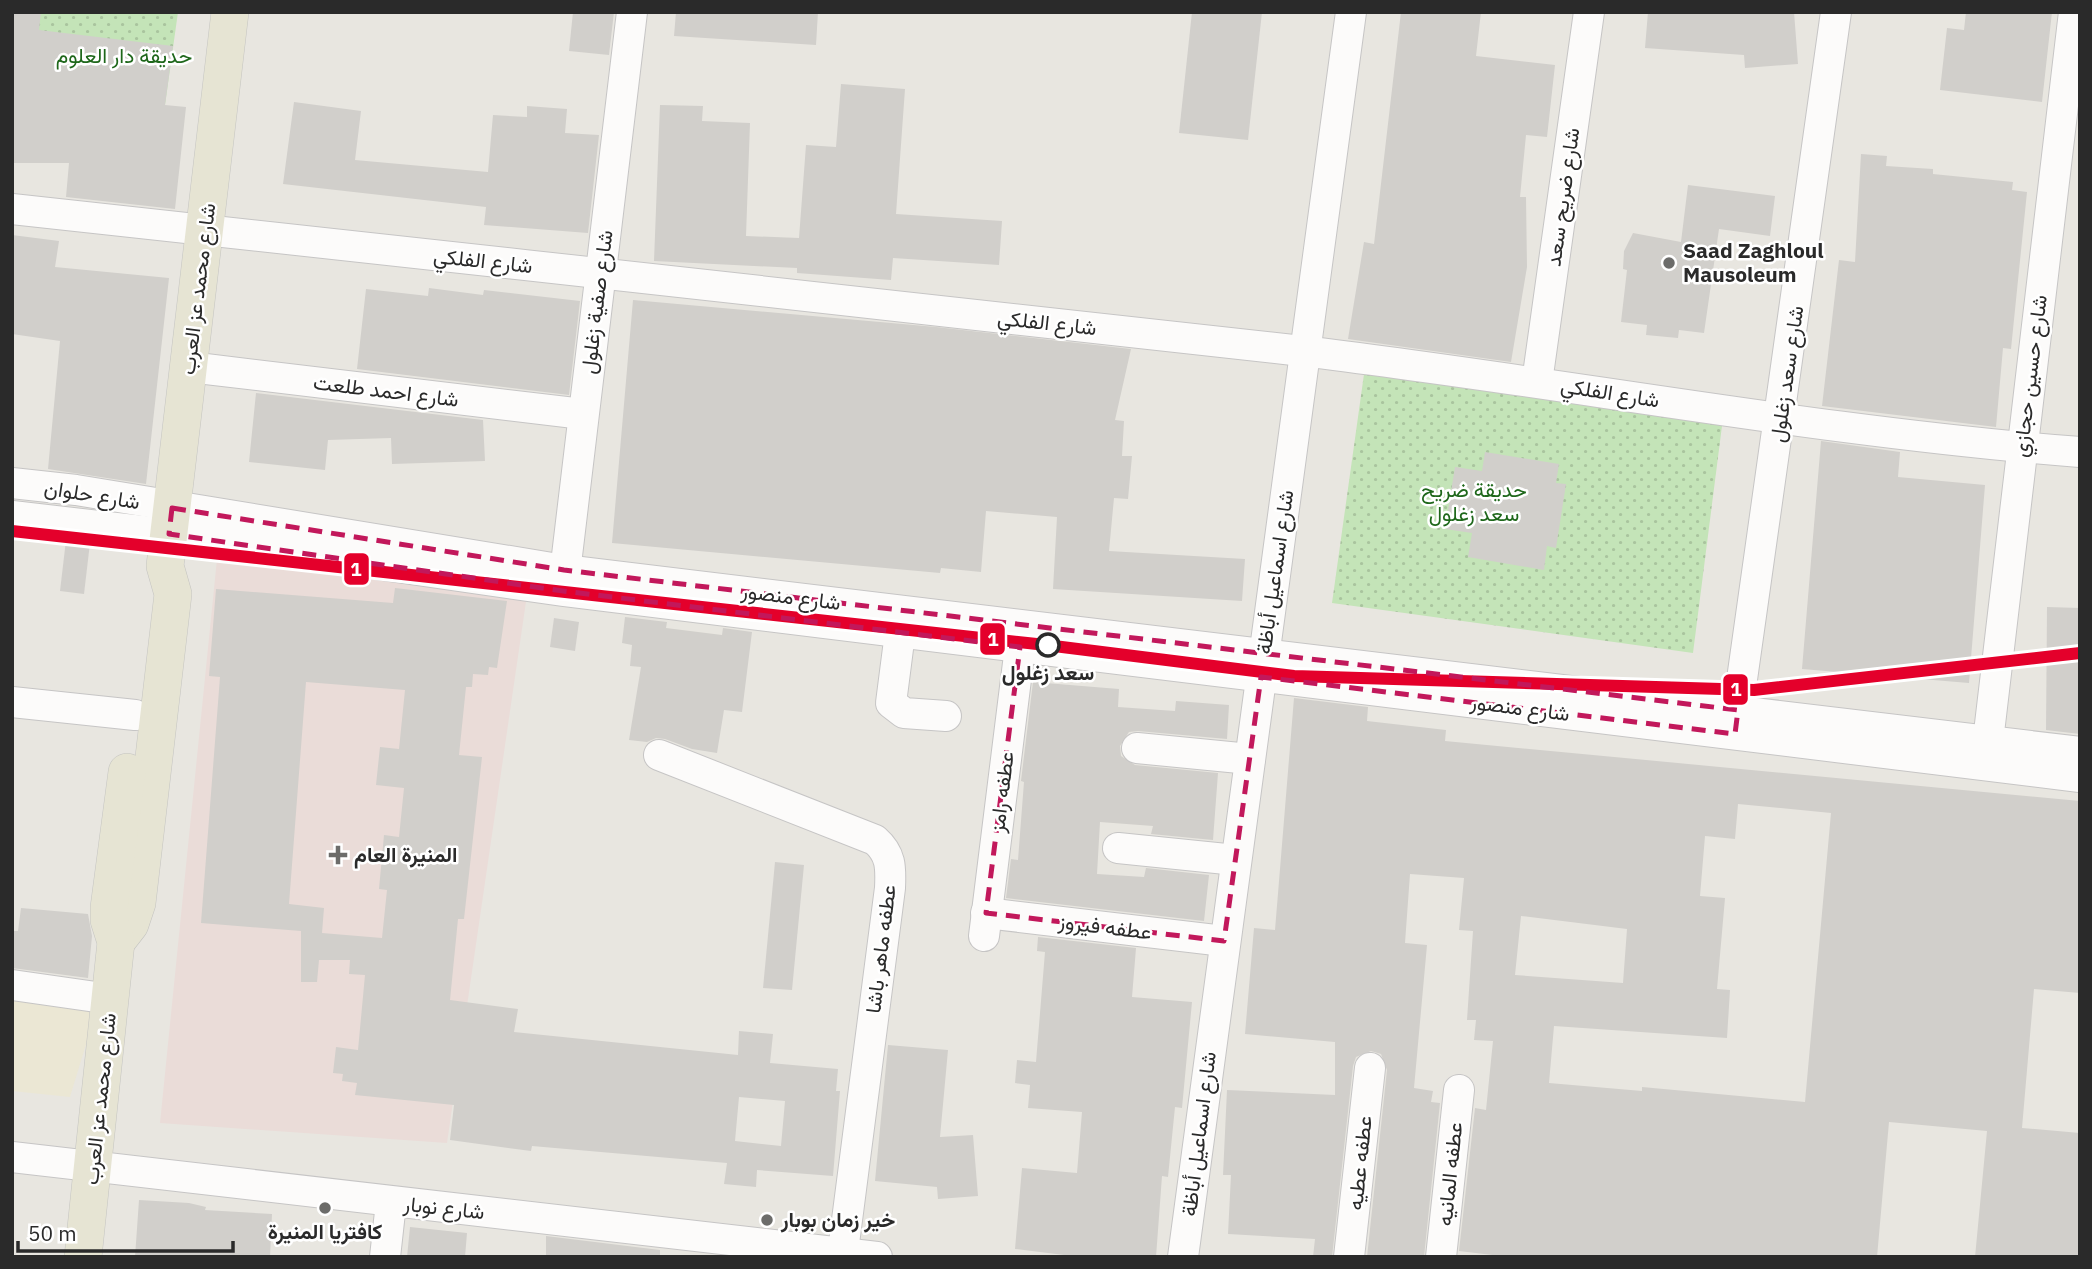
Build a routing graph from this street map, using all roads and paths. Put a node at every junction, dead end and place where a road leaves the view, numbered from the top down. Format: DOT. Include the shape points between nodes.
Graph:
graph roads {
  1 [pos="230,12"];
  2 [pos="632,12"];
  3 [pos="1351,12"];
  4 [pos="1589,12"];
  5 [pos="1836,12"];
  6 [pos="2074,12"];
  7 [pos="12,209"];
  8 [pos="206,230"];
  9 [pos="600,275"];
  10 [pos="1303,352"];
  11 [pos="189,367"];
  12 [pos="1537,382"];
  13 [pos="583,414"];
  14 [pos="1781,420"];
  15 [pos="2022,447"];
  16 [pos="2080,452"];
  17 [pos="12,483"];
  18 [pos="12,516"];
  19 [pos="169,536"];
  20 [pos="564,581"];
  21 [pos="900,632"];
  22 [pos="1020,647"];
  23 [pos="1263,665"];
  24 [pos="12,702"];
  25 [pos="135,715"];
  26 [pos="946,716"];
  27 [pos="1736,722"];
  28 [pos="1988,741"];
  29 [pos="1137,748"];
  30 [pos="2080,751"];
  31 [pos="659,755"];
  32 [pos="1250,759"];
  33 [pos="2080,777"];
  34 [pos="1118,848"];
  35 [pos="1236,860"];
  36 [pos="985,925"];
  37 [pos="116,942"];
  38 [pos="1224,942"];
  39 [pos="12,985"];
  40 [pos="110,999"];
  41 [pos="1370,1068"];
  42 [pos="1459,1090"];
  43 [pos="12,1157"];
  44 [pos="93,1166"];
  45 [pos="391,1202"];
  46 [pos="648,1244"];
  47 [pos="843,1251"];
  48 [pos="83,1257"];
  49 [pos="385,1257"];
  50 [pos="877,1257"];
  51 [pos="1183,1257"];
  52 [pos="1349,1257"];
  53 [pos="1441,1257"];
  1 -- 8 [label="main road, شارع محمد عز العرب"];
  2 -- 9 [label="street, شارع صفية زغلول"];
  3 -- 10 [label="street, شارع اسماعيل أباظة"];
  4 -- 12 [label="street, شارع ضريح سعد"];
  5 -- 14 [label="street, شارع سعد زغلول"];
  6 -- 15 [label="street, شارع حسين حجازي"];
  7 -- 8 [label="street, شارع الفلكي"];
  8 -- 9 [label="street, شارع الفلكي"];
  8 -- 11 [label="main road, شارع محمد عز العرب"];
  9 -- 10 [label="street, شارع الفلكي"];
  9 -- 13 [label="street, شارع صفية زغلول"];
  10 -- 12 [label="street, شارع الفلكي"];
  10 -- 23 [label="street, شارع اسماعيل أباظة"];
  11 -- 13 [label="street, شارع احمد طلعت"];
  11 -- 19 [label="main road, شارع محمد عز العرب"];
  12 -- 14 [label="street, شارع الفلكي"];
  13 -- 20 [label="street, شارع صفية زغلول"];
  14 -- 15 [label="street, شارع الفلكي"];
  14 -- 27 [label="street, شارع سعد زغلول"];
  15 -- 16 [label="street, شارع الفلكي"];
  15 -- 28 [label="street, شارع حسين حجازي"];
  17 -- 19 [label="street, شارع حلوان" via="76,490"];
  18 -- 19 [label="street"];
  19 -- 20 [label="street, شارع منصور"];
  19 -- 25 [label="main road, شارع محمد عز العرب" via="151,590"];
  19 -- 37 [label="main road, شارع محمد عز العرب" via="173,594 137,902 130,924"];
  20 -- 21 [label="street, شارع منصور"];
  20 -- 23 [label="street, شارع منصور"];
  21 -- 22 [label="street, شارع منصور"];
  21 -- 26 [label="street" via="891,703 904,713"];
  22 -- 23 [label="street, شارع منصور"];
  22 -- 36 [label="street, عطفه رامز"];
  23 -- 27 [label="street, شارع منصور"];
  23 -- 32 [label="street, شارع اسماعيل أباظة"];
  24 -- 25 [label="street"];
  25 -- 37 [label="main road, شارع محمد عز العرب" via="109,908"];
  27 -- 28 [label="street, شارع منصور"];
  27 -- 33 [label="street, شارع منصور"];
  28 -- 30 [label="street, شارع منصور"];
  29 -- 32 [label="street"];
  31 -- 47 [label="street, عطفه ماهر باشا" via="875,840 887,849 890,888"];
  32 -- 35 [label="street, شارع اسماعيل أباظة"];
  34 -- 35 [label="street"];
  35 -- 38 [label="street, شارع اسماعيل أباظة"];
  36 -- 38 [label="street, عطفه فيروز"];
  37 -- 40 [label="main road, شارع محمد عز العرب"];
  38 -- 51 [label="street, شارع اسماعيل أباظة"];
  39 -- 40 [label="street"];
  40 -- 44 [label="main road, شارع محمد عز العرب"];
  41 -- 52 [label="street, عطفه عطيه"];
  42 -- 53 [label="street, عطفه المانيه"];
  43 -- 44 [label="street, شارع نوبار"];
  44 -- 45 [label="street, شارع نوبار"];
  44 -- 48 [label="main road, شارع محمد عز العرب"];
  45 -- 46 [label="street, شارع نوبار"];
  45 -- 49 [label="street"];
  46 -- 47 [label="street, شارع نوبار"];
  47 -- 50 [label="street, شارع نوبار"];
}
